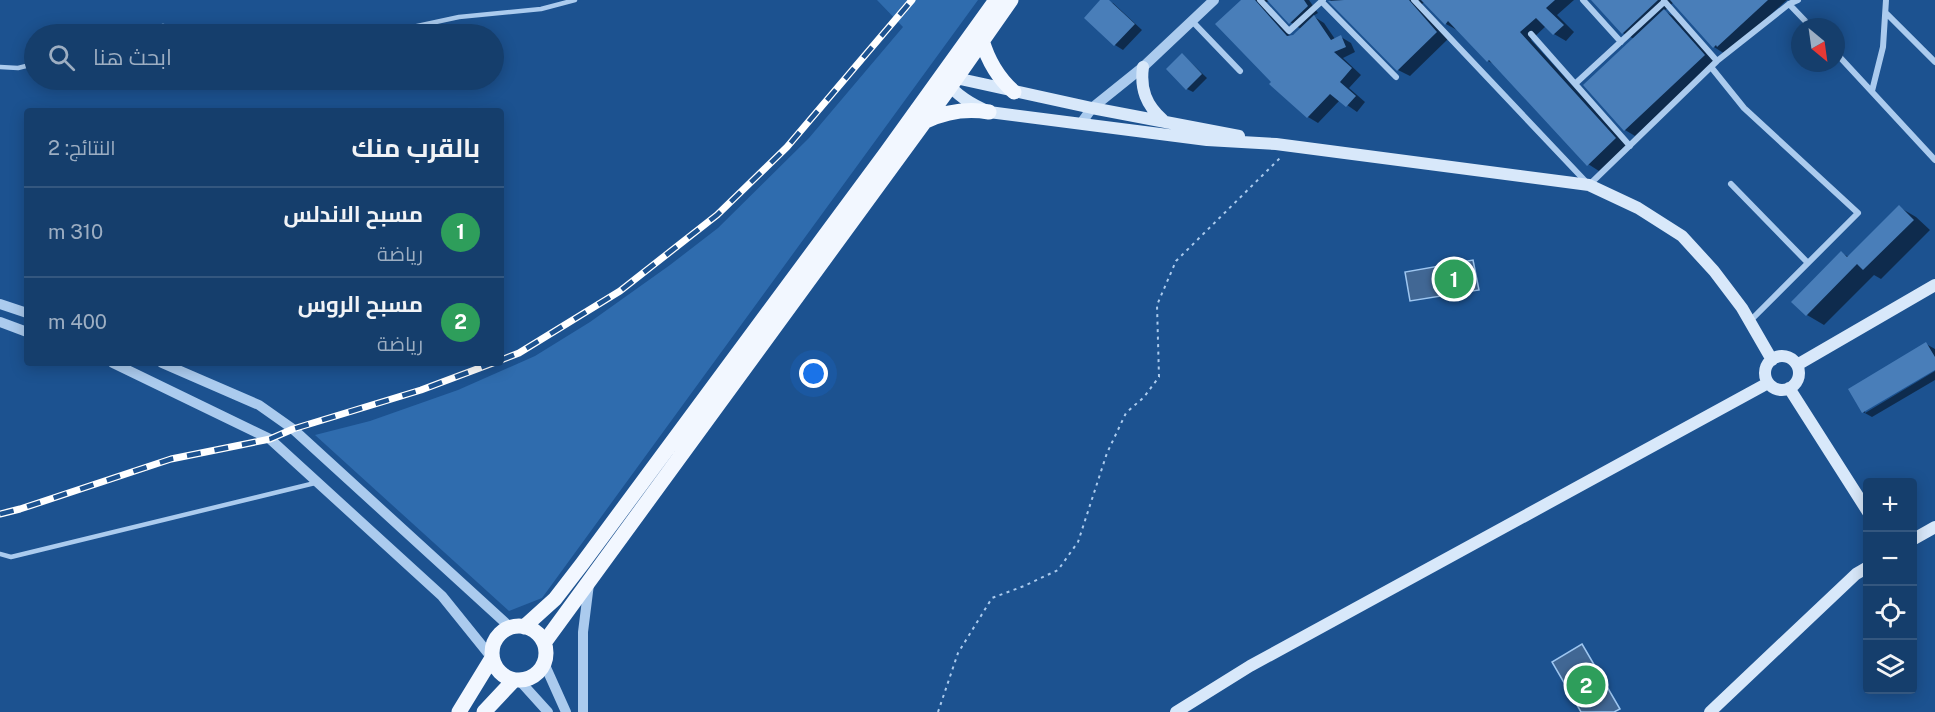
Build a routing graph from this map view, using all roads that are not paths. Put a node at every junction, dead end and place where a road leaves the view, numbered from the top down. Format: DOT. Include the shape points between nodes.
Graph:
graph roads {
  1 [pos="574,0"];
  2 [pos="996,0"];
  3 [pos="1011,0"];
  4 [pos="1215,0"];
  5 [pos="1260,0"];
  6 [pos="1414,0"];
  7 [pos="1583,0"];
  8 [pos="1798,0"];
  9 [pos="1886,0"];
  10 [pos="1323,1"];
  11 [pos="1663,1"];
  12 [pos="1789,4"];
  13 [pos="1886,13"];
  14 [pos="1802,18"];
  15 [pos="1192,21"];
  16 [pos="424,24"];
  17 [pos="1531,34"];
  18 [pos="982,40"];
  19 [pos="1621,42"];
  20 [pos="1718,61"];
  21 [pos="1845,62"];
  22 [pos="1935,62"];
  23 [pos="24,66"];
  24 [pos="0,67"];
  25 [pos="1143,67"];
  26 [pos="1711,67"];
  27 [pos="1240,71"];
  28 [pos="1396,77"];
  29 [pos="950,80"];
  30 [pos="1576,83"];
  31 [pos="1872,91"];
  32 [pos="1014,92"];
  33 [pos="1092,108"];
  34 [pos="989,112"];
  35 [pos="1162,120"];
  36 [pos="926,121"];
  37 [pos="1082,122"];
  38 [pos="1276,144"];
  39 [pos="1630,146"];
  40 [pos="1935,160"];
  41 [pos="1731,184"];
  42 [pos="1589,185"];
  43 [pos="1808,263"];
  44 [pos="1935,285"];
  45 [pos="0,304"];
  46 [pos="24,312"];
  47 [pos="1750,321"];
  48 [pos="0,322"];
  49 [pos="24,331"];
  50 [pos="1772,360"];
  51 [pos="1797,365"];
  52 [pos="119,366"];
  53 [pos="169,366"];
  54 [pos="1768,383"];
  55 [pos="1789,388"];
  56 [pos="318,483"];
  57 [pos="1863,504"];
  58 [pos="1935,527"];
  59 [pos="1917,537"];
  60 [pos="0,554"];
  61 [pos="1863,570"];
  62 [pos="590,581"];
  63 [pos="517,627"];
  64 [pos="544,643"];
  65 [pos="492,658"];
  66 [pos="544,663"];
  67 [pos="517,680"];
  68 [pos="459,712"];
  69 [pos="484,712"];
  70 [pos="548,712"];
  71 [pos="566,712"];
  72 [pos="583,712"];
  73 [pos="1176,712"];
  74 [pos="1710,712"];
  1 -- 16 [label="lane" via="541,9 459,16"];
  2 -- 29 [label="main road"];
  3 -- 18 [label="main road"];
  4 -- 15 [label="street"];
  5 -- 10 [label="street" via="1289,31"];
  6 -- 42 [label="street"];
  7 -- 19 [label="street"];
  8 -- 12 [label="street"];
  9 -- 13 [label="street"];
  10 -- 28 [label="street"];
  11 -- 19 [label="street"];
  11 -- 20 [label="street"];
  12 -- 14 [label="street"];
  12 -- 20 [label="street"];
  13 -- 22 [label="street"];
  13 -- 31 [label="street" via="1883,47"];
  15 -- 25 [label="street"];
  15 -- 27 [label="street"];
  17 -- 30 [label="street"];
  18 -- 29 [label="main road"];
  18 -- 32 [label="main road" via="990,63"];
  19 -- 30 [label="street"];
  20 -- 26 [label="street"];
  21 -- 31 [label="street"];
  23 -- 24 [label="lane"];
  25 -- 33 [label="street"];
  25 -- 35 [label="main road" via="1145,96"];
  26 -- 39 [label="street"];
  26 -- 43 [label="street" via="1744,108 1858,213"];
  29 -- 32 [label="main road"];
  29 -- 34 [label="main road" via="969,103"];
  29 -- 36 [label="main road"];
  29 -- 63 [label="main road" via="555,599"];
  30 -- 39 [label="street"];
  31 -- 40 [label="street"];
  32 -- 33 [label="main road"];
  33 -- 35 [label="main road"];
  33 -- 37 [label="street"];
  34 -- 36 [label="main road" via="950,111"];
  34 -- 37 [label="main road"];
  35 -- 38 [label="main road"];
  36 -- 62 [label="main road"];
  37 -- 38 [label="main road" via="1207,140"];
  38 -- 42 [label="main road"];
  39 -- 42 [label="street"];
  41 -- 43 [label="street"];
  42 -- 47 [label="main road" via="1638,208 1682,236 1714,271"];
  43 -- 47 [label="street"];
  44 -- 51 [label="main road"];
  45 -- 46 [label="street"];
  47 -- 50 [label="main road"];
  48 -- 49 [label="street"];
  50 -- 51 [label="main road" via="1784,356"];
  50 -- 54 [label="main road" via="1765,372"];
  51 -- 55 [label="main road" via="1799,376"];
  52 -- 56 [label="street" via="270,439"];
  53 -- 63 [label="street" via="259,405 293,429"];
  54 -- 55 [label="main road" via="1778,390"];
  54 -- 73 [label="main road" via="1250,666"];
  55 -- 57 [label="main road"];
  56 -- 60 [label="lane" via="11,557"];
  56 -- 65 [label="street" via="442,596"];
  58 -- 59 [label="main road"];
  61 -- 74 [label="main road"];
  62 -- 64 [label="main road"];
  62 -- 72 [label="street" via="583,632"];
  63 -- 64 [label="main road" via="538,634"];
  63 -- 65 [label="main road" via="500,634"];
  64 -- 66 [label="main road"];
  65 -- 67 [label="main road" via="504,676"];
  65 -- 68 [label="main road"];
  66 -- 67 [label="main road" via="534,675"];
  66 -- 71 [label="street"];
  67 -- 69 [label="main road"];
  67 -- 70 [label="street"];
}
